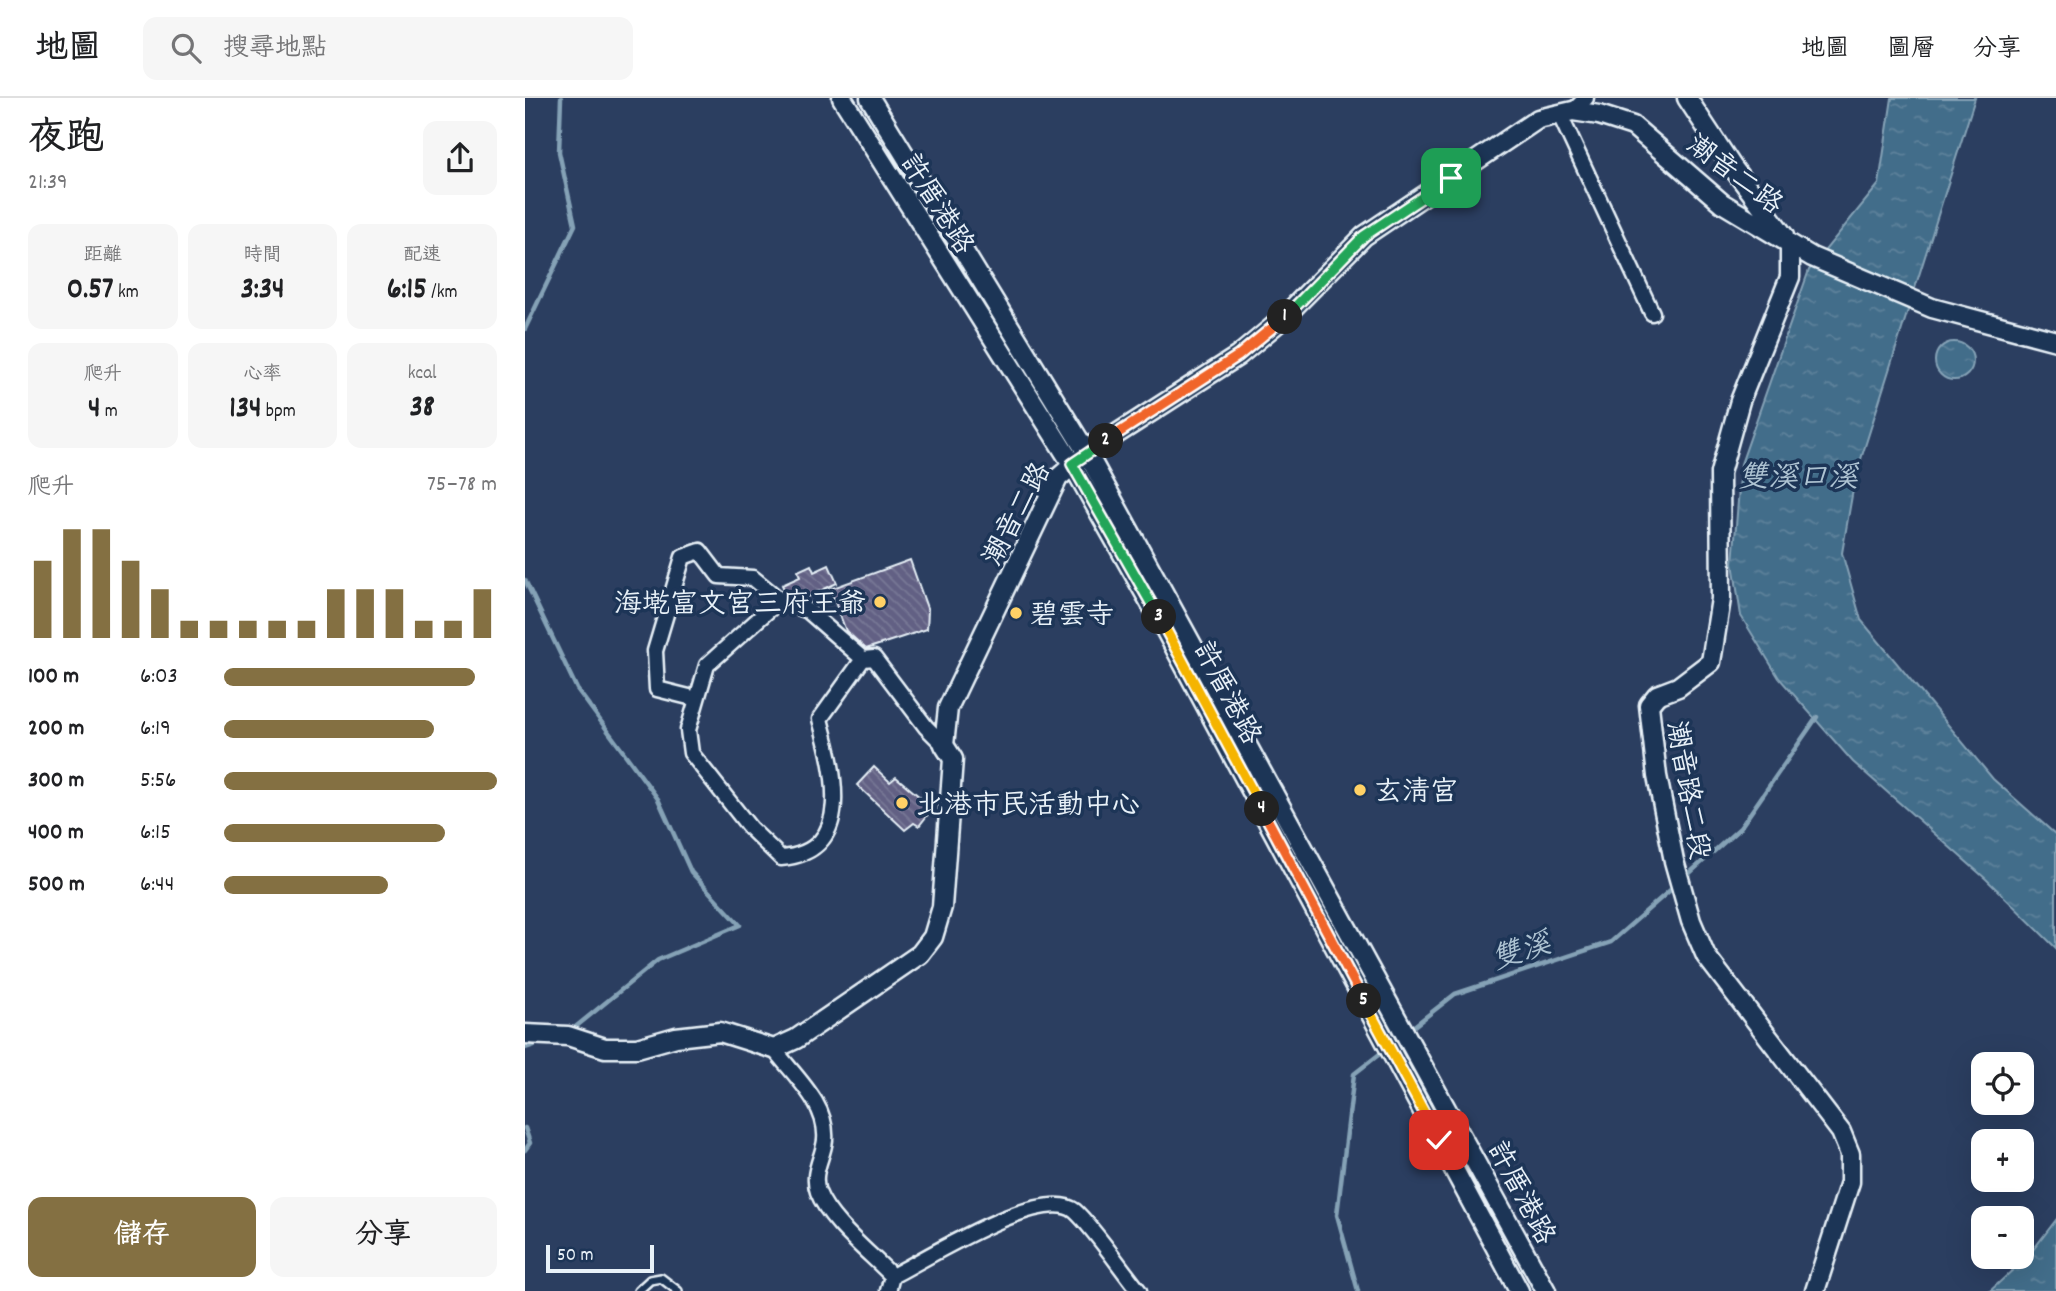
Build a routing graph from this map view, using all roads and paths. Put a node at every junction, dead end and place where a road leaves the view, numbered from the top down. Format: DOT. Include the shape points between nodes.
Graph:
graph roads {
  1 [pos="842,98"];
  2 [pos="870,98"];
  3 [pos="1687,98"];
  4 [pos="1573,107"];
  5 [pos="1790,245"];
  6 [pos="1652,313"];
  7 [pos="2056,341"];
  8 [pos="1087,453"];
  9 [pos="1072,464"];
  10 [pos="780,600"];
  11 [pos="863,659"];
  12 [pos="697,699"];
  13 [pos="944,745"];
  14 [pos="525,1034"];
  15 [pos="774,1049"];
  16 [pos="892,1276"];
  17 [pos="638,1291"];
  18 [pos="678,1291"];
  19 [pos="888,1291"];
  20 [pos="1139,1291"];
  21 [pos="1520,1291"];
  22 [pos="1546,1291"];
  23 [pos="1815,1291"];
  1 -- 9 [label="street, 許厝港路"];
  2 -- 8 [label="street, 許厝港路"];
  3 -- 5 [label="street"];
  4 -- 5 [label="street, 潮音二路" via="1633,126 1722,203"];
  4 -- 6 [label="street"];
  4 -- 8 [label="street, 潮音二路" via="1538,119 1364,236 1280,321 1238,356"];
  5 -- 7 [label="street, 潮音二路" via="1932,308"];
  5 -- 23 [label="street, 潮音路二段" via="1790,277 1740,401 1720,473 1721,600 1710,662 1678,687 1657,695 1650,705 1657,776 1674,861 1706,956 1840,1132 1850,1154 1850,1182"];
  8 -- 9 [label="street, 潮音二路"];
  8 -- 22 [label="street, 許厝港路"];
  9 -- 13 [label="street, 潮音二路" via="1058,478 948,708"];
  9 -- 21 [label="street, 許厝港路"];
  10 -- 11 [label="street" via="808,611"];
  10 -- 12 [label="street" via="707,665"];
  10 -- 12 [label="street" via="753,578 719,576 700,551 683,557 655,651 657,690"];
  11 -- 12 [label="street" via="820,719 835,775 833,815 824,839 796,857 781,859 770,850 691,753 688,730"];
  11 -- 13 [label="street" via="874,658"];
  13 -- 15 [label="street, 潮音二路" via="953,759 942,907 933,937 920,954 796,1039"];
  14 -- 15 [label="street" via="568,1036 605,1048 637,1048 720,1032"];
  15 -- 16 [label="street" via="823,1112 825,1140 815,1180 818,1192 827,1209"];
  16 -- 19 [label="street"];
  16 -- 20 [label="street" via="1019,1211 1056,1204 1074,1210"];
  17 -- 18 [label="lane" via="650,1280 661,1278"];
}
